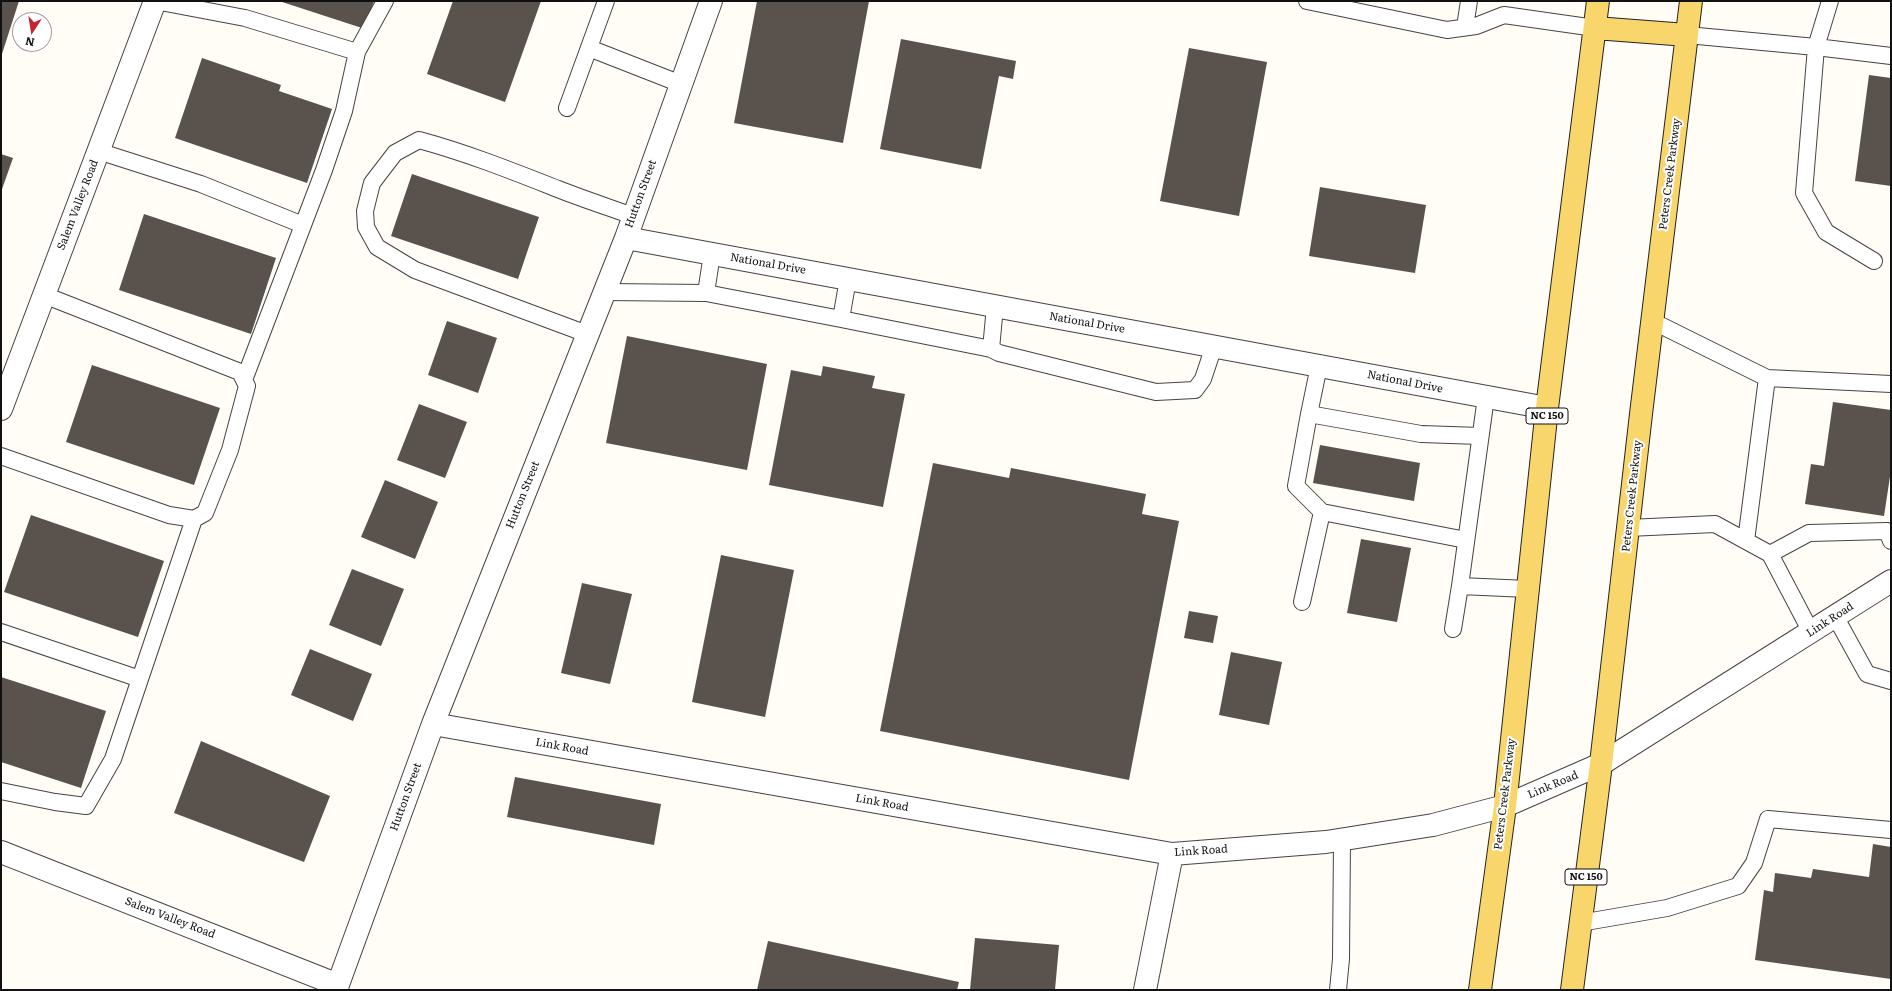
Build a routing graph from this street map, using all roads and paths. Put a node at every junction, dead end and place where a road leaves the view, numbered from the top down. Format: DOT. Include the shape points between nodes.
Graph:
graph roads {
  1 [pos="155,1"];
  2 [pos="385,1"];
  3 [pos="606,1"];
  4 [pos="711,1"];
  5 [pos="1469,1"];
  6 [pos="1598,1"];
  7 [pos="1690,1"];
  8 [pos="1830,1"];
  9 [pos="1315,2"];
  10 [pos="1465,27"];
  11 [pos="1595,28"];
  12 [pos="1686,35"];
  13 [pos="1816,47"];
  14 [pos="589,48"];
  15 [pos="357,52"];
  16 [pos="1891,56"];
  17 [pos="681,84"];
  18 [pos="566,108"];
  19 [pos="98,151"];
  20 [pos="633,216"];
  21 [pos="303,225"];
  22 [pos="626,238"];
  23 [pos="712,254"];
  24 [pos="1874,261"];
  25 [pos="848,279"];
  26 [pos="604,292"];
  27 [pos="706,293"];
  28 [pos="44,295"];
  29 [pos="995,306"];
  30 [pos="841,319"];
  31 [pos="1652,321"];
  32 [pos="587,334"];
  33 [pos="1214,346"];
  34 [pos="991,349"];
  35 [pos="1319,366"];
  36 [pos="1768,378"];
  37 [pos="244,380"];
  38 [pos="1891,384"];
  39 [pos="1486,397"];
  40 [pos="1548,408"];
  41 [pos="1,409"];
  42 [pos="1309,414"];
  43 [pos="1480,436"];
  44 [pos="1,456"];
  45 [pos="1322,512"];
  46 [pos="194,519"];
  47 [pos="1628,528"];
  48 [pos="1890,532"];
  49 [pos="1466,540"];
  50 [pos="1746,542"];
  51 [pos="1770,554"];
  52 [pos="1891,581"];
  53 [pos="1460,586"];
  54 [pos="1528,589"];
  55 [pos="1302,602"];
  56 [pos="1835,616"];
  57 [pos="1454,628"];
  58 [pos="1,632"];
  59 [pos="1811,632"];
  60 [pos="140,679"];
  61 [pos="1891,681"];
  62 [pos="432,724"];
  63 [pos="1601,764"];
  64 [pos="1,791"];
  65 [pos="1505,806"];
  66 [pos="1891,830"];
  67 [pos="1342,840"];
  68 [pos="1,852"];
  69 [pos="1172,854"];
  70 [pos="1580,923"];
  71 [pos="337,987"];
  72 [pos="1145,990"];
  73 [pos="1338,990"];
  74 [pos="1480,990"];
  75 [pos="1572,990"];
  1 -- 15 [label="lane" via="245,18"];
  1 -- 19 [label="street, Salem Valley Road"];
  2 -- 15 [label="lane"];
  3 -- 14 [label="lane"];
  4 -- 17 [label="street, Hutton Street"];
  5 -- 10 [label="lane"];
  6 -- 11 [label="main road, Peters Creek Parkway / NC 150"];
  7 -- 12 [label="main road, Peters Creek Parkway / NC 150"];
  8 -- 13 [label="lane"];
  9 -- 10 [label="lane" via="1446,30"];
  10 -- 11 [label="lane" via="1476,26 1504,15"];
  11 -- 12 [label="main road"];
  11 -- 40 [label="main road, Peters Creek Parkway / NC 150"];
  12 -- 13 [label="lane"];
  12 -- 31 [label="main road, Peters Creek Parkway / NC 150"];
  13 -- 16 [label="lane"];
  13 -- 24 [label="lane" via="1804,193 1826,232"];
  14 -- 17 [label="lane"];
  14 -- 18 [label="lane"];
  15 -- 21 [label="lane" via="344,111"];
  17 -- 20 [label="street, Hutton Street"];
  19 -- 21 [label="lane" via="201,184"];
  19 -- 28 [label="street, Salem Valley Road"];
  20 -- 22 [label="street, Hutton Street"];
  20 -- 32 [label="lane" via="509,169 419,140 395,152 372,183 365,211 366,227 377,247 415,270"];
  21 -- 37 [label="lane"];
  22 -- 23 [label="street, National Drive"];
  22 -- 26 [label="street, Hutton Street"];
  23 -- 25 [label="street, National Drive"];
  23 -- 27 [label="lane"];
  25 -- 29 [label="street, National Drive"];
  25 -- 30 [label="lane"];
  26 -- 27 [label="lane"];
  26 -- 32 [label="street, Hutton Street"];
  27 -- 30 [label="lane"];
  28 -- 37 [label="lane" via="240,372"];
  28 -- 41 [label="street, Salem Valley Road"];
  29 -- 33 [label="street, National Drive"];
  29 -- 34 [label="lane"];
  30 -- 34 [label="lane"];
  31 -- 36 [label="lane"];
  31 -- 47 [label="main road, Peters Creek Parkway / NC 150"];
  32 -- 62 [label="street, Hutton Street"];
  33 -- 34 [label="lane" via="1203,379 1195,390 1156,392 1012,357"];
  33 -- 35 [label="street, National Drive"];
  35 -- 39 [label="street, National Drive"];
  35 -- 42 [label="lane"];
  36 -- 38 [label="lane"];
  36 -- 50 [label="lane"];
  37 -- 46 [label="lane" via="247,386 230,450 205,513"];
  39 -- 40 [label="street, National Drive"];
  39 -- 43 [label="lane"];
  40 -- 54 [label="main road, Peters Creek Parkway / NC 150"];
  42 -- 43 [label="lane" via="1421,434"];
  42 -- 45 [label="lane" via="1296,486"];
  43 -- 49 [label="lane"];
  44 -- 46 [label="lane" via="169,515"];
  45 -- 49 [label="lane"];
  45 -- 55 [label="lane"];
  46 -- 60 [label="lane"];
  47 -- 50 [label="lane" via="1715,524"];
  47 -- 63 [label="main road, Peters Creek Parkway / NC 150"];
  48 -- 51 [label="lane" via="1808,533"];
  49 -- 53 [label="lane"];
  50 -- 51 [label="lane"];
  51 -- 59 [label="lane"];
  52 -- 56 [label="street, Link Road"];
  53 -- 54 [label="lane"];
  53 -- 57 [label="lane"];
  54 -- 65 [label="main road, Peters Creek Parkway / NC 150"];
  56 -- 59 [label="street, Link Road"];
  56 -- 61 [label="lane" via="1867,674"];
  58 -- 60 [label="lane"];
  59 -- 63 [label="street, Link Road"];
  60 -- 64 [label="lane" via="113,759 86,806"];
  62 -- 69 [label="street, Link Road"];
  62 -- 71 [label="street, Hutton Street"];
  63 -- 65 [label="street, Link Road"];
  63 -- 70 [label="main road, Peters Creek Parkway / NC 150"];
  65 -- 67 [label="street, Link Road" via="1433,825"];
  65 -- 74 [label="main road, Peters Creek Parkway / NC 150"];
  66 -- 70 [label="lane" via="1768,819 1754,863 1738,886 1667,908"];
  67 -- 69 [label="street, Link Road"];
  67 -- 73 [label="lane" via="1341,959"];
  68 -- 71 [label="street, Salem Valley Road"];
  69 -- 72 [label="street"];
  70 -- 75 [label="main road, Peters Creek Parkway / NC 150"];
}
